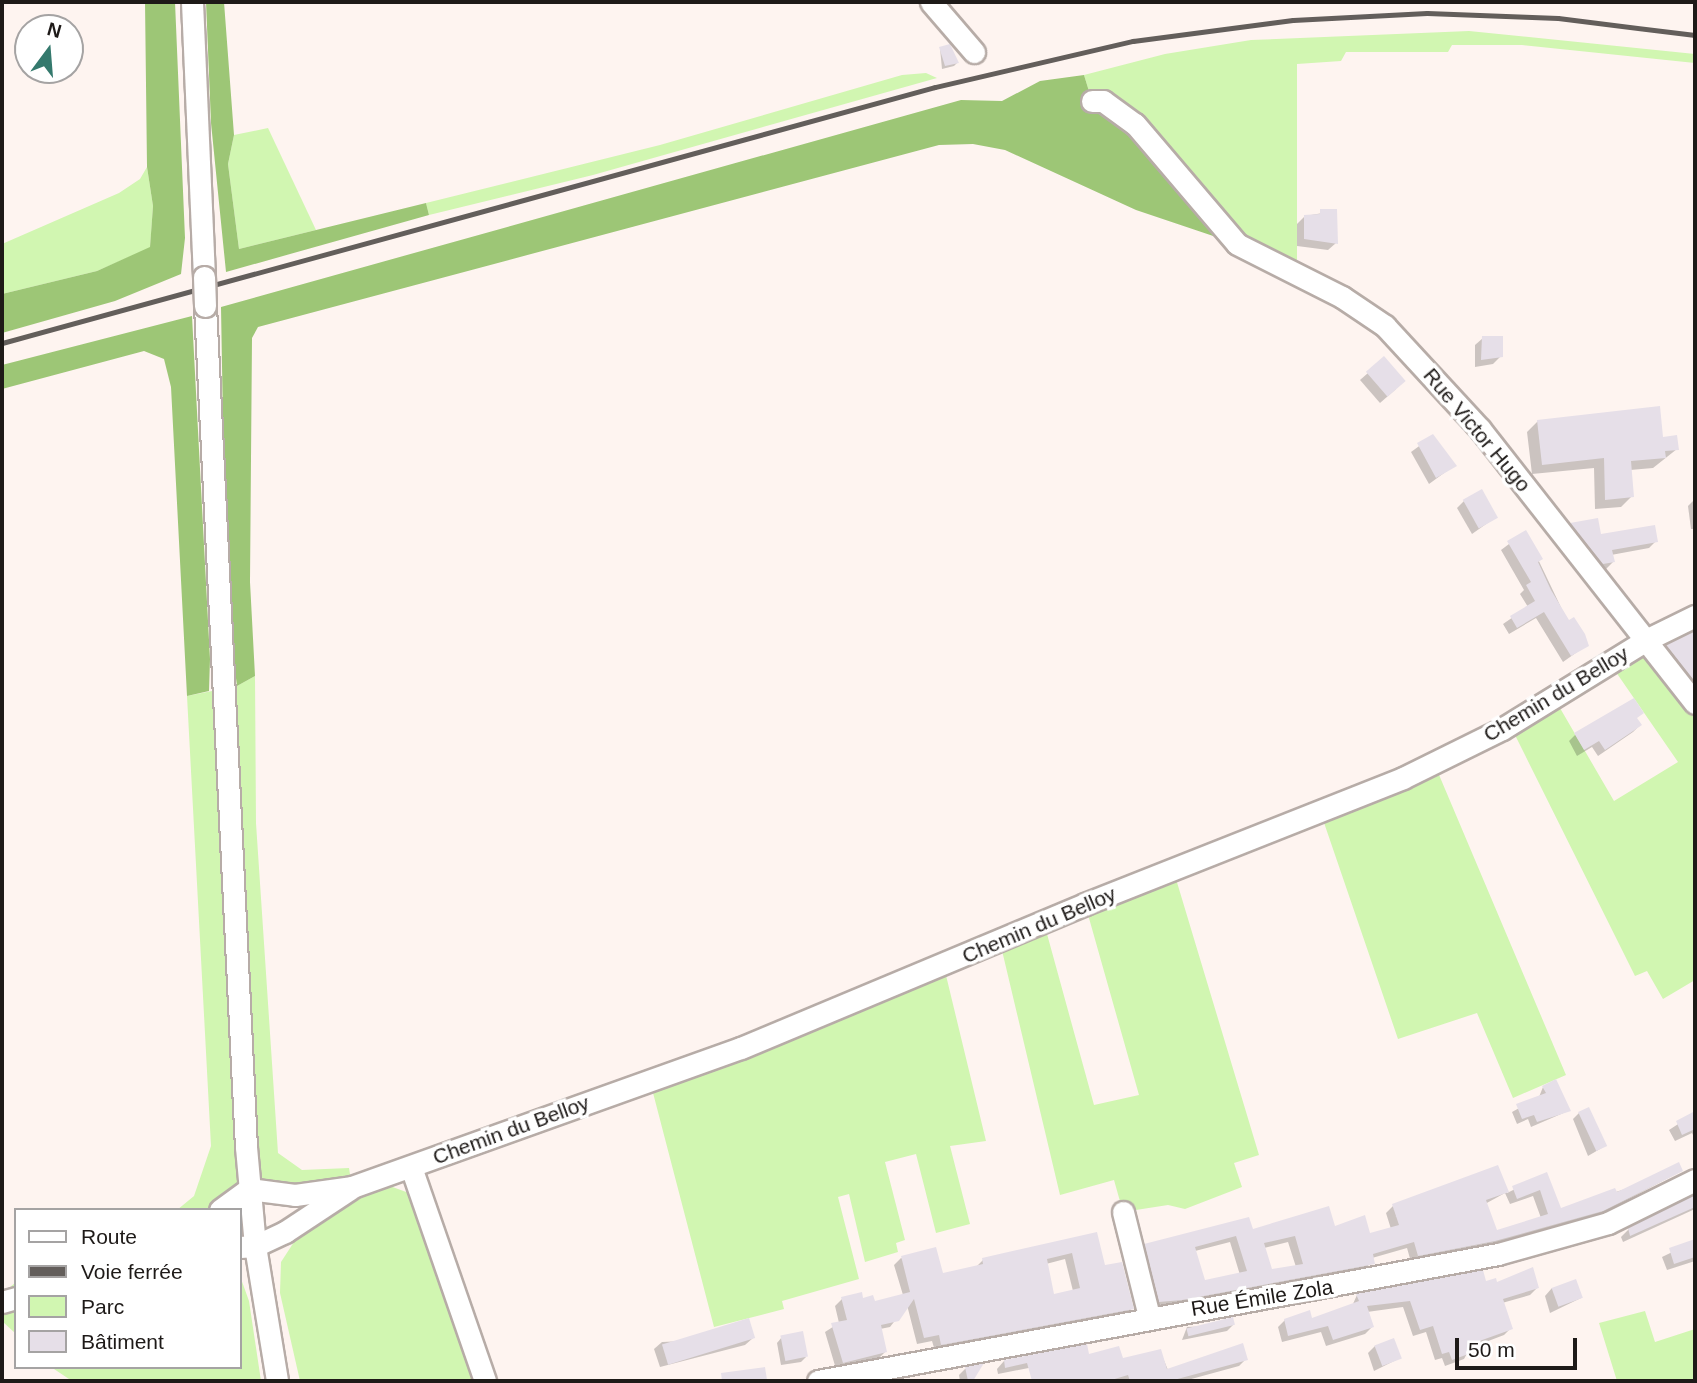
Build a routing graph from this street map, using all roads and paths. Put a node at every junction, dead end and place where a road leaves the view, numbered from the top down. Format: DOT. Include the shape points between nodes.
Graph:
graph roads {
  1 [pos="192,2"];
  2 [pos="931,2"];
  3 [pos="974,52"];
  4 [pos="1092,102"];
  5 [pos="1695,617"];
  6 [pos="1646,639"];
  7 [pos="1695,703"];
  8 [pos="411,1167"];
  9 [pos="1695,1180"];
  10 [pos="352,1187"];
  11 [pos="249,1189"];
  12 [pos="223,1208"];
  13 [pos="1122,1212"];
  14 [pos="248,1247"];
  15 [pos="1149,1316"];
  16 [pos="277,1381"];
  17 [pos="485,1381"];
  18 [pos="818,1381"];
  1 -- 11 [label="street, bridge"];
  2 -- 3 [label="street"];
  4 -- 6 [label="street, Rue Victor Hugo" via="1103,101 1135,124 1237,244 1342,297 1385,326 1472,420"];
  5 -- 6 [label="street, Chemin du Belloy"];
  6 -- 7 [label="street, Rue Victor Hugo"];
  6 -- 8 [label="street, Chemin du Belloy" via="1509,723 1403,778 741,1048"];
  8 -- 10 [label="street, Chemin du Belloy"];
  8 -- 17 [label="street"];
  9 -- 15 [label="street, Rue Émile Zola" via="1608,1223 1498,1254"];
  10 -- 11 [label="street" via="295,1195"];
  10 -- 14 [label="street" via="325,1209"];
  11 -- 12 [label="street"];
  11 -- 14 [label="street"];
  13 -- 15 [label="street"];
  14 -- 16 [label="street"];
  15 -- 18 [label="street, Rue Émile Zola"];
}
